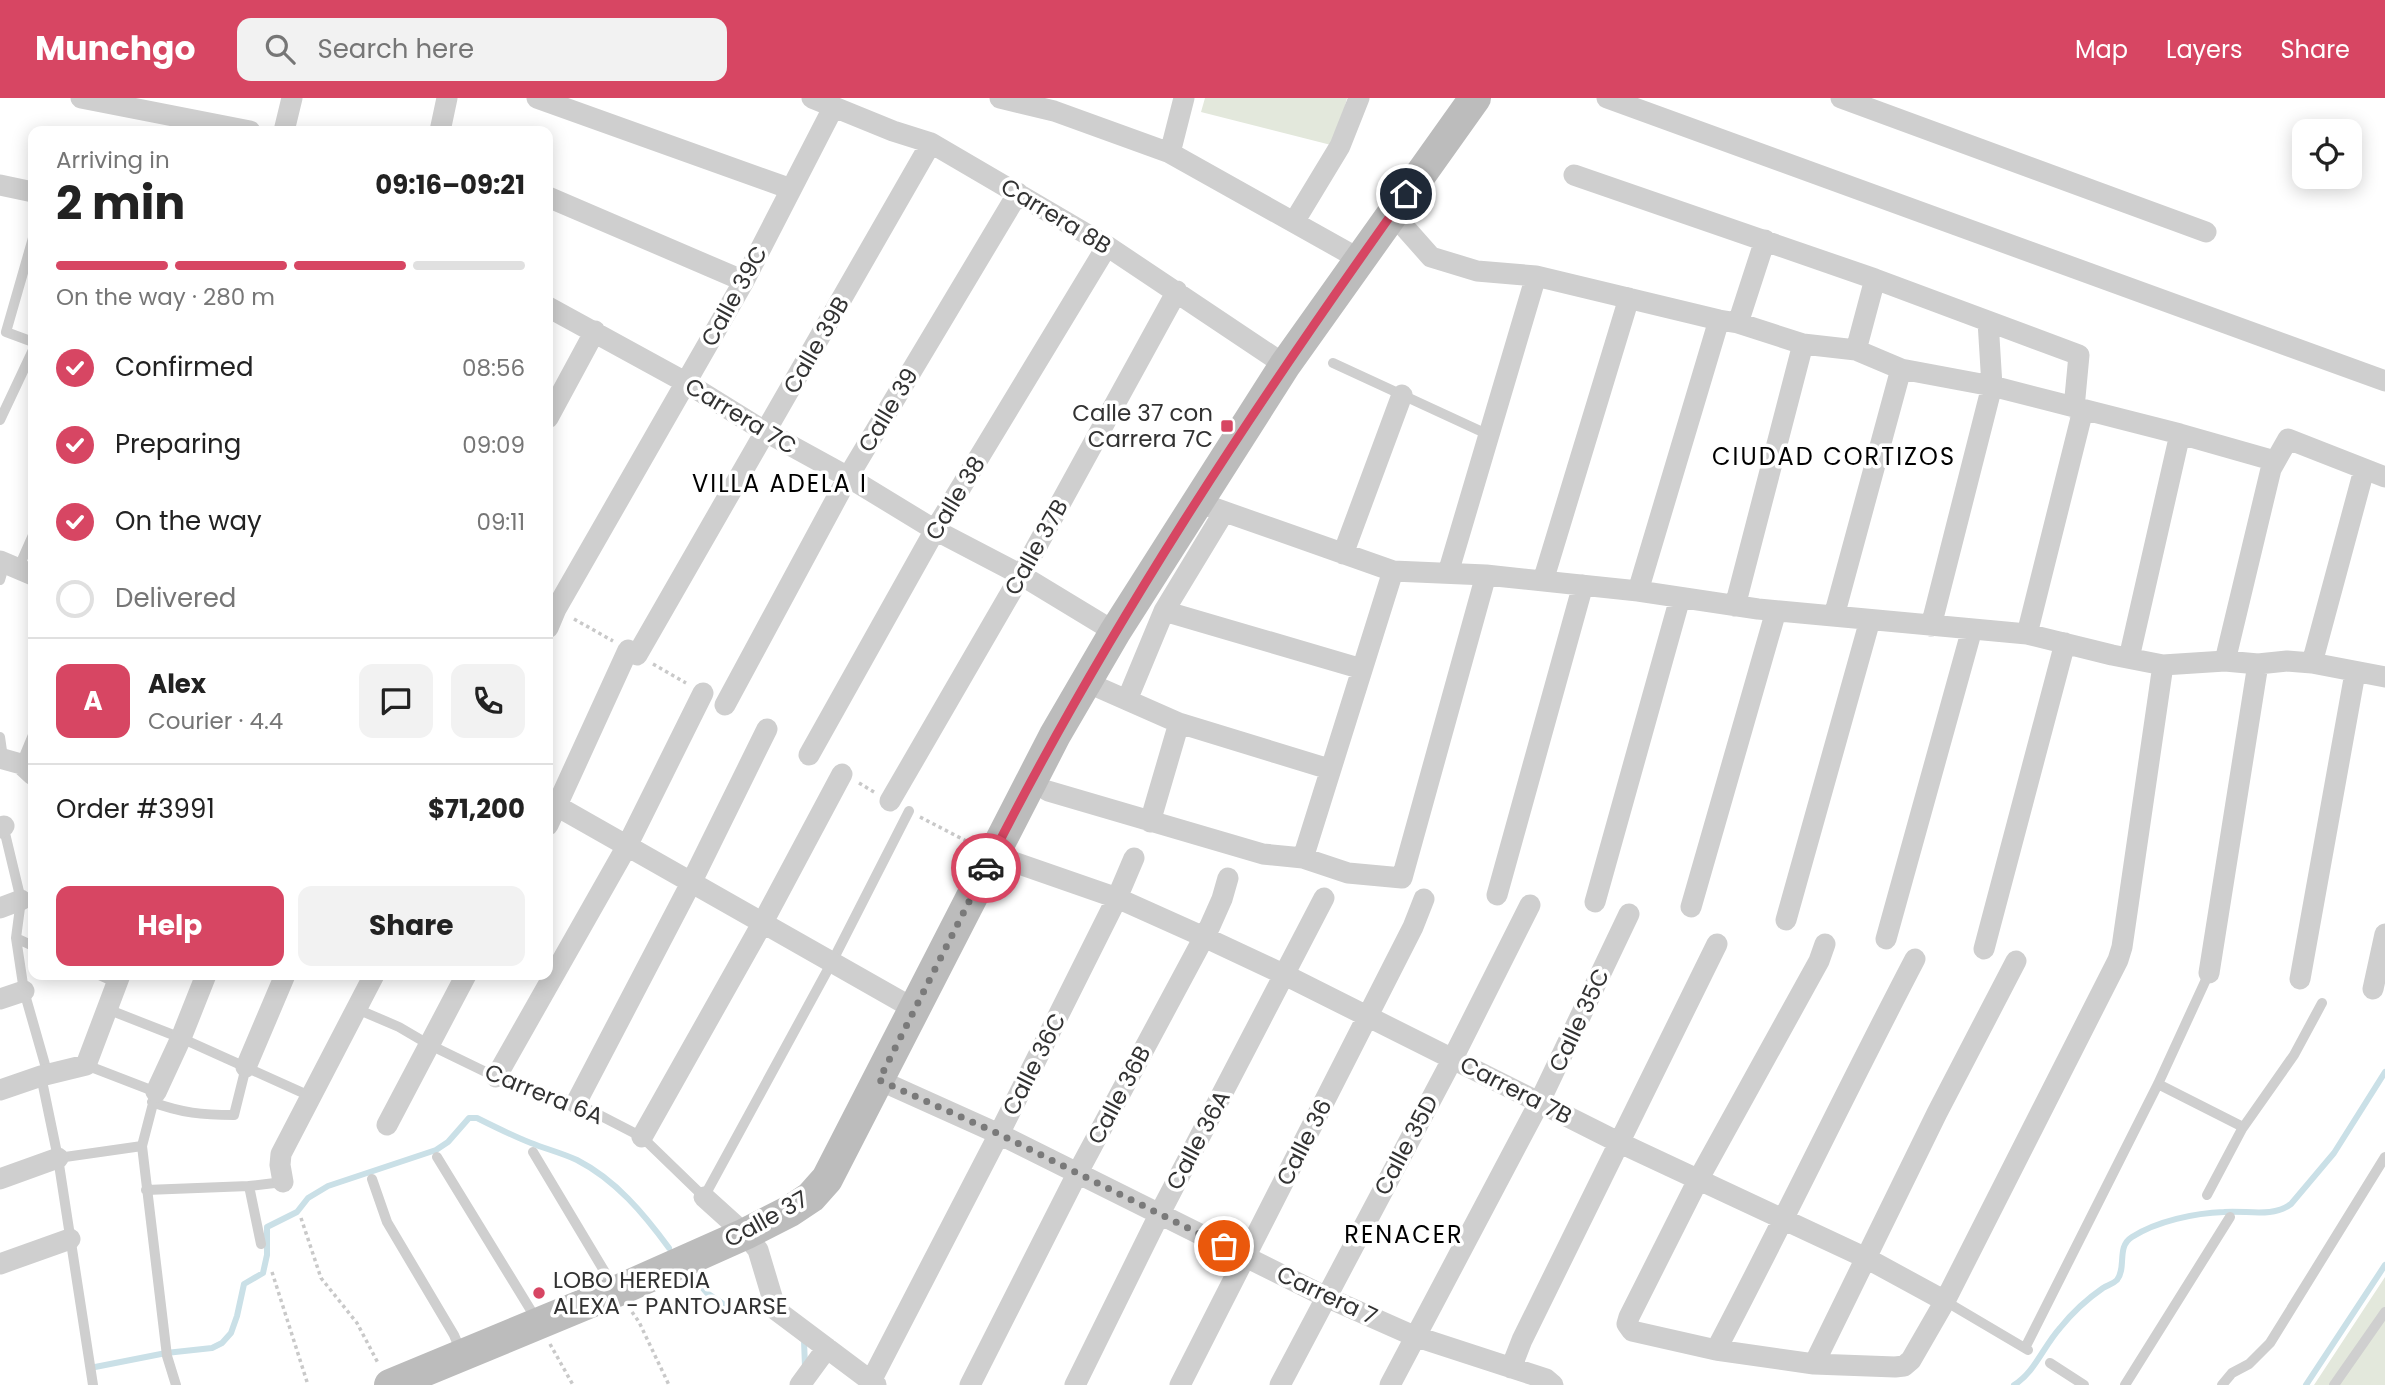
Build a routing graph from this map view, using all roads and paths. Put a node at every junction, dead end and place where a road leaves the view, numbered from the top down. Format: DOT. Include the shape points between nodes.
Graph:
graph roads {
  1 [pos="81,98"];
  2 [pos="292,98"];
  3 [pos="447,98"];
  4 [pos="537,98"];
  5 [pos="812,98"];
  6 [pos="1000,98"];
  7 [pos="1184,98"];
  8 [pos="1359,98"];
  9 [pos="1475,98"];
  10 [pos="1607,98"];
  11 [pos="1841,98"];
  12 [pos="1056,105"];
  13 [pos="833,108"];
  14 [pos="224,126"];
  15 [pos="285,126"];
  16 [pos="441,126"];
  17 [pos="931,143"];
  18 [pos="1170,153"];
  19 [pos="1574,175"];
  20 [pos="0,186"];
  21 [pos="791,189"];
  22 [pos="28,191"];
  23 [pos="1018,193"];
  24 [pos="553,199"];
  25 [pos="1392,213"];
  26 [pos="1294,222"];
  27 [pos="2206,232"];
  28 [pos="1765,240"];
  29 [pos="1107,246"];
  30 [pos="28,253"];
  31 [pos="1361,260"];
  32 [pos="1536,276"];
  33 [pos="1875,279"];
  34 [pos="744,281"];
  35 [pos="1177,291"];
  36 [pos="1629,298"];
  37 [pos="553,310"];
  38 [pos="5,320"];
  39 [pos="1729,321"];
  40 [pos="1988,321"];
  41 [pos="595,331"];
  42 [pos="28,340"];
  43 [pos="1803,344"];
  44 [pos="1856,350"];
  45 [pos="28,361"];
  46 [pos="1333,363"];
  47 [pos="1285,365"];
  48 [pos="1901,369"];
  49 [pos="2385,381"];
  50 [pos="685,382"];
  51 [pos="1992,386"];
  52 [pos="1402,395"];
  53 [pos="553,409"];
  54 [pos="2078,409"];
  55 [pos="0,420"];
  56 [pos="766,432"];
  57 [pos="2180,434"];
  58 [pos="1489,435"];
  59 [pos="2275,461"];
  60 [pos="2364,470"];
  61 [pos="848,477"];
  62 [pos="2385,477"];
  63 [pos="1210,507"];
  64 [pos="935,530"];
  65 [pos="28,543"];
  66 [pos="1343,554"];
  67 [pos="11,570"];
  68 [pos="1393,571"];
  69 [pos="1448,573"];
  70 [pos="1021,575"];
  71 [pos="1486,575"];
  72 [pos="1544,581"];
  73 [pos="1583,585"];
  74 [pos="1638,591"];
  75 [pos="1680,598"];
  76 [pos="1735,606"];
  77 [pos="1164,611"];
  78 [pos="1776,611"];
  79 [pos="1834,616"];
  80 [pos="553,619"];
  81 [pos="1870,620"];
  82 [pos="1931,626"];
  83 [pos="1972,629"];
  84 [pos="1115,632"];
  85 [pos="2027,634"];
  86 [pos="2066,643"];
  87 [pos="2129,658"];
  88 [pos="2225,661"];
  89 [pos="2312,663"];
  90 [pos="2259,664"];
  91 [pos="2163,665"];
  92 [pos="1362,669"];
  93 [pos="2355,673"];
  94 [pos="2385,677"];
  95 [pos="1086,682"];
  96 [pos="703,693"];
  97 [pos="1127,700"];
  98 [pos="724,705"];
  99 [pos="1180,723"];
  100 [pos="767,729"];
  101 [pos="28,740"];
  102 [pos="809,755"];
  103 [pos="11,759"];
  104 [pos="1329,769"];
  105 [pos="842,774"];
  106 [pos="1048,791"];
  107 [pos="899,806"];
  108 [pos="553,807"];
  109 [pos="553,812"];
  110 [pos="1150,822"];
  111 [pos="1,824"];
  112 [pos="627,846"];
  113 [pos="993,855"];
  114 [pos="1134,858"];
  115 [pos="1303,858"];
  116 [pos="1228,878"];
  117 [pos="691,883"];
  118 [pos="1497,895"];
  119 [pos="1116,898"];
  120 [pos="1324,898"];
  121 [pos="1424,899"];
  122 [pos="21,900"];
  123 [pos="1595,902"];
  124 [pos="1530,905"];
  125 [pos="1691,907"];
  126 [pos="0,908"];
  127 [pos="1629,914"];
  128 [pos="1786,920"];
  129 [pos="763,922"];
  130 [pos="2385,934"];
  131 [pos="1204,937"];
  132 [pos="16,939"];
  133 [pos="1886,939"];
  134 [pos="28,944"];
  135 [pos="1717,944"];
  136 [pos="1825,944"];
  137 [pos="1984,949"];
  138 [pos="1915,959"];
  139 [pos="2016,961"];
  140 [pos="832,962"];
  141 [pos="2209,973"];
  142 [pos="1285,975"];
  143 [pos="553,976"];
  144 [pos="2300,979"];
  145 [pos="112,980"];
  146 [pos="204,980"];
  147 [pos="283,980"];
  148 [pos="372,980"];
  149 [pos="460,980"];
  150 [pos="551,980"];
  151 [pos="2373,989"];
  152 [pos="24,991"];
  153 [pos="0,999"];
  154 [pos="2322,1003"];
  155 [pos="107,1009"];
  156 [pos="357,1009"];
  157 [pos="916,1010"];
  158 [pos="1368,1018"];
  159 [pos="181,1038"];
  160 [pos="428,1044"];
  161 [pos="1453,1058"];
  162 [pos="86,1065"];
  163 [pos="246,1067"];
  164 [pos="44,1075"];
  165 [pos="496,1077"];
  166 [pos="879,1080"];
  167 [pos="2158,1084"];
  168 [pos="0,1090"];
  169 [pos="154,1097"];
  170 [pos="312,1097"];
  171 [pos="576,1103"];
  172 [pos="1539,1103"];
  173 [pos="387,1125"];
  174 [pos="2243,1127"];
  175 [pos="999,1134"];
  176 [pos="642,1137"];
  177 [pos="1618,1142"];
  178 [pos="142,1146"];
  179 [pos="533,1152"];
  180 [pos="437,1157"];
  181 [pos="2385,1157"];
  182 [pos="58,1158"];
  183 [pos="1077,1174"];
  184 [pos="0,1179"];
  185 [pos="372,1179"];
  186 [pos="1698,1180"];
  187 [pos="283,1182"];
  188 [pos="249,1186"];
  189 [pos="146,1190"];
  190 [pos="2207,1195"];
  191 [pos="704,1198"];
  192 [pos="1159,1215"];
  193 [pos="2230,1217"];
  194 [pos="301,1218"];
  195 [pos="1785,1219"];
  196 [pos="745,1234"];
  197 [pos="70,1239"];
  198 [pos="261,1244"];
  199 [pos="1245,1256"];
  200 [pos="1866,1258"];
  201 [pos="0,1264"];
  202 [pos="272,1272"];
  203 [pos="617,1291"];
  204 [pos="1326,1297"];
  205 [pos="1945,1301"];
  206 [pos="2385,1311"];
  207 [pos="539,1324"];
  208 [pos="1414,1336"];
  209 [pos="827,1348"];
  210 [pos="1716,1350"];
  211 [pos="461,1355"];
  212 [pos="2050,1363"];
  213 [pos="1814,1364"];
  214 [pos="1511,1368"];
  215 [pos="874,1383"];
  216 [pos="93,1385"];
  217 [pos="176,1385"];
  218 [pos="307,1385"];
  219 [pos="390,1385"];
  220 [pos="573,1385"];
  221 [pos="669,1385"];
  222 [pos="800,1385"];
  223 [pos="970,1385"];
  224 [pos="1075,1385"];
  225 [pos="1180,1385"];
  226 [pos="1280,1385"];
  227 [pos="1390,1385"];
  228 [pos="1553,1385"];
  229 [pos="2084,1385"];
  230 [pos="2125,1385"];
  231 [pos="2222,1385"];
  232 [pos="2334,1385"];
  1 -- 14 [label="street"];
  2 -- 15 [label="street"];
  3 -- 16 [label="street"];
  4 -- 21 [label="street"];
  5 -- 13 [label="street, Carrera 8B"];
  6 -- 12 [label="street"];
  7 -- 18 [label="street"];
  8 -- 26 [label="street" via="1340,146"];
  9 -- 25 [label="main road, Calle 37"];
  10 -- 49 [label="street"];
  11 -- 27 [label="street"];
  12 -- 18 [label="street"];
  13 -- 17 [label="street, Carrera 8B"];
  13 -- 21 [label="street, Calle 39C"];
  17 -- 23 [label="street, Carrera 8B"];
  17 -- 56 [label="street, Calle 39B"];
  18 -- 26 [label="street"];
  19 -- 28 [label="street"];
  20 -- 22 [label="street"];
  21 -- 34 [label="street, Calle 39C"];
  23 -- 29 [label="street, Carrera 8B"];
  23 -- 61 [label="street, Calle 39"];
  24 -- 34 [label="street"];
  25 -- 31 [label="main road, Calle 37"];
  25 -- 32 [label="street" via="1431,257 1477,271"];
  26 -- 31 [label="street"];
  28 -- 33 [label="street"];
  28 -- 39 [label="street"];
  29 -- 35 [label="street, Carrera 8B"];
  29 -- 64 [label="street, Calle 38"];
  30 -- 38 [label="lane"];
  31 -- 47 [label="main road, Calle 37"];
  32 -- 36 [label="street"];
  32 -- 58 [label="street"];
  33 -- 40 [label="street"];
  33 -- 44 [label="street"];
  34 -- 50 [label="street, Calle 39C"];
  35 -- 47 [label="street, Carrera 8B"];
  35 -- 70 [label="street, Calle 37B"];
  36 -- 39 [label="street"];
  36 -- 72 [label="street"];
  37 -- 41 [label="street, Carrera 7C"];
  38 -- 42 [label="lane" via="6,332"];
  39 -- 43 [label="street"];
  39 -- 74 [label="street"];
  40 -- 51 [label="street"];
  40 -- 54 [label="street" via="2078,355"];
  41 -- 50 [label="street, Carrera 7C"];
  41 -- 53 [label="street"];
  43 -- 44 [label="street"];
  43 -- 76 [label="street"];
  44 -- 48 [label="street"];
  45 -- 55 [label="lane"];
  46 -- 52 [label="lane"];
  47 -- 63 [label="main road, Calle 37"];
  48 -- 51 [label="street"];
  48 -- 79 [label="street"];
  50 -- 56 [label="street, Carrera 7C"];
  50 -- 80 [label="street, Calle 39C"];
  51 -- 54 [label="street"];
  51 -- 82 [label="street"];
  52 -- 58 [label="lane"];
  52 -- 66 [label="street"];
  54 -- 57 [label="street"];
  54 -- 85 [label="street"];
  56 -- 61 [label="street, Carrera 7C"];
  56 -- 108 [label="street, Calle 39B" via="633,652"];
  57 -- 59 [label="street"];
  57 -- 87 [label="street"];
  58 -- 69 [label="street"];
  59 -- 60 [label="street" via="2288,439"];
  59 -- 88 [label="street"];
  60 -- 62 [label="street"];
  60 -- 89 [label="street"];
  61 -- 64 [label="street, Carrera 7C"];
  61 -- 98 [label="street, Calle 39"];
  63 -- 66 [label="street"];
  63 -- 77 [label="street"];
  63 -- 84 [label="main road, Calle 37"];
  64 -- 70 [label="street, Carrera 7C"];
  64 -- 102 [label="street, Calle 38"];
  65 -- 67 [label="lane"];
  66 -- 68 [label="street"];
  68 -- 69 [label="street"];
  68 -- 92 [label="street"];
  69 -- 71 [label="street"];
  70 -- 84 [label="street, Carrera 7C"];
  70 -- 107 [label="street, Calle 37B"];
  71 -- 72 [label="street"];
  71 -- 115 [label="street" via="1402,878 1348,873"];
  72 -- 73 [label="street"];
  73 -- 74 [label="street"];
  73 -- 118 [label="street"];
  74 -- 75 [label="street"];
  75 -- 76 [label="street"];
  75 -- 123 [label="street"];
  76 -- 78 [label="street"];
  77 -- 92 [label="street"];
  77 -- 97 [label="street"];
  78 -- 79 [label="street"];
  78 -- 125 [label="street"];
  79 -- 81 [label="street"];
  81 -- 82 [label="street"];
  81 -- 128 [label="street"];
  82 -- 83 [label="street"];
  83 -- 85 [label="street"];
  83 -- 133 [label="street"];
  84 -- 95 [label="main road, Calle 37"];
  85 -- 86 [label="street"];
  86 -- 87 [label="street"];
  86 -- 137 [label="street"];
  87 -- 91 [label="street"];
  88 -- 90 [label="street"];
  88 -- 91 [label="street"];
  89 -- 90 [label="street"];
  89 -- 93 [label="street"];
  90 -- 141 [label="street"];
  91 -- 205 [label="street" via="2118,960"];
  92 -- 104 [label="street"];
  93 -- 94 [label="street"];
  93 -- 144 [label="street"];
  95 -- 97 [label="street"];
  95 -- 113 [label="main road, Calle 37"];
  96 -- 112 [label="street"];
  97 -- 99 [label="street"];
  99 -- 104 [label="street"];
  99 -- 110 [label="street"];
  100 -- 117 [label="street"];
  101 -- 103 [label="lane"];
  104 -- 115 [label="street"];
  105 -- 129 [label="street"];
  106 -- 110 [label="street"];
  107 -- 140 [label="lane, Calle 37B"];
  109 -- 112 [label="street"];
  110 -- 115 [label="street" via="1263,854"];
  111 -- 122 [label="lane"];
  112 -- 117 [label="street"];
  112 -- 143 [label="street"];
  113 -- 119 [label="street, Carrera 7B"];
  113 -- 157 [label="main road, Calle 37"];
  114 -- 119 [label="street, Calle 36C"];
  116 -- 131 [label="street, Calle 36B"];
  117 -- 129 [label="street"];
  117 -- 171 [label="street"];
  119 -- 131 [label="street, Carrera 7B"];
  119 -- 175 [label="street, Calle 36C"];
  120 -- 142 [label="street, Calle 36A"];
  121 -- 158 [label="street, Calle 36"];
  122 -- 126 [label="street"];
  122 -- 132 [label="lane"];
  124 -- 161 [label="street, Calle 35D"];
  127 -- 172 [label="street, Calle 35C"];
  129 -- 140 [label="street"];
  129 -- 176 [label="street"];
  130 -- 151 [label="street"];
  131 -- 142 [label="street, Carrera 7B"];
  131 -- 183 [label="street, Calle 36B"];
  132 -- 134 [label="lane"];
  132 -- 152 [label="lane"];
  135 -- 177 [label="street"];
  136 -- 186 [label="street"];
  138 -- 195 [label="street"];
  139 -- 200 [label="street"];
  140 -- 157 [label="street"];
  140 -- 191 [label="lane, Calle 37B"];
  141 -- 167 [label="lane"];
  142 -- 158 [label="street, Carrera 7B"];
  142 -- 192 [label="street, Calle 36A"];
  145 -- 155 [label="street"];
  146 -- 159 [label="street"];
  147 -- 163 [label="street"];
  148 -- 156 [label="street"];
  149 -- 160 [label="street"];
  150 -- 165 [label="street"];
  152 -- 153 [label="street"];
  152 -- 164 [label="lane"];
  154 -- 174 [label="lane" via="2294,1055"];
  155 -- 159 [label="lane"];
  155 -- 162 [label="street"];
  156 -- 160 [label="lane, Carrera 6A"];
  156 -- 170 [label="street"];
  157 -- 166 [label="main road, Calle 37"];
  158 -- 161 [label="street, Carrera 7B"];
  158 -- 199 [label="street, Calle 36"];
  159 -- 163 [label="lane"];
  159 -- 169 [label="street"];
  160 -- 165 [label="lane, Carrera 6A"];
  160 -- 173 [label="street"];
  161 -- 172 [label="street, Carrera 7B"];
  161 -- 204 [label="street, Calle 35D"];
  162 -- 164 [label="street"];
  162 -- 169 [label="lane"];
  163 -- 169 [label="lane" via="234,1115 179,1112"];
  163 -- 170 [label="lane"];
  164 -- 168 [label="street"];
  164 -- 182 [label="lane"];
  165 -- 171 [label="lane, Carrera 6A"];
  166 -- 175 [label="street, Carrera 7"];
  166 -- 196 [label="main road, Calle 37" via="827,1179 811,1197"];
  167 -- 174 [label="lane"];
  167 -- 205 [label="lane, Carrera 7B" via="2027,1349"];
  169 -- 178 [label="lane"];
  170 -- 187 [label="street" via="281,1154"];
  171 -- 176 [label="lane, Carrera 6A"];
  172 -- 177 [label="street, Carrera 7B"];
  172 -- 208 [label="street, Calle 35C"];
  174 -- 190 [label="lane"];
  175 -- 183 [label="street, Carrera 7"];
  175 -- 215 [label="street, Calle 36C"];
  176 -- 191 [label="lane, Carrera 6A"];
  177 -- 186 [label="street, Carrera 7B"];
  177 -- 214 [label="street"];
  178 -- 182 [label="lane"];
  178 -- 189 [label="lane"];
  179 -- 203 [label="lane"];
  180 -- 207 [label="lane"];
  181 -- 231 [label="lane" via="2270,1343"];
  182 -- 184 [label="street"];
  182 -- 197 [label="lane"];
  183 -- 192 [label="street, Carrera 7"];
  183 -- 223 [label="street, Calle 36B"];
  185 -- 211 [label="lane" via="387,1222 454,1335"];
  186 -- 195 [label="street, Carrera 7B"];
  186 -- 210 [label="street" via="1627,1324 1632,1331"];
  187 -- 188 [label="lane"];
  188 -- 189 [label="lane"];
  188 -- 198 [label="lane"];
  189 -- 217 [label="lane" via="167,1353"];
  191 -- 196 [label="street, Carrera 6A"];
  192 -- 199 [label="street, Carrera 7"];
  192 -- 224 [label="street, Calle 36A"];
  193 -- 230 [label="lane"];
  194 -- 219 [label="path" via="321,1278 356,1323"];
  195 -- 200 [label="street, Carrera 7B"];
  195 -- 210 [label="street"];
  196 -- 203 [label="main road, Calle 37"];
  196 -- 209 [label="street, Carrera 6A" via="758,1250 776,1310"];
  197 -- 201 [label="street"];
  197 -- 216 [label="lane"];
  199 -- 204 [label="street, Carrera 7"];
  199 -- 225 [label="street, Calle 36"];
  200 -- 205 [label="street, Carrera 7B"];
  200 -- 213 [label="street"];
  202 -- 218 [label="path"];
  203 -- 207 [label="main road, Calle 37"];
  203 -- 221 [label="path" via="639,1322"];
  204 -- 208 [label="street, Carrera 7"];
  204 -- 226 [label="street, Calle 35D"];
  205 -- 213 [label="street" via="1904,1366"];
  206 -- 232 [label="lane"];
  207 -- 211 [label="main road, Calle 37"];
  207 -- 220 [label="path"];
  208 -- 214 [label="street, Carrera 7"];
  208 -- 227 [label="street, Calle 35C"];
  209 -- 215 [label="street, Carrera 6A"];
  209 -- 222 [label="street"];
  210 -- 213 [label="street"];
  211 -- 219 [label="main road, Calle 37"];
  212 -- 229 [label="lane"];
  214 -- 228 [label="street, Carrera 7"];
}
